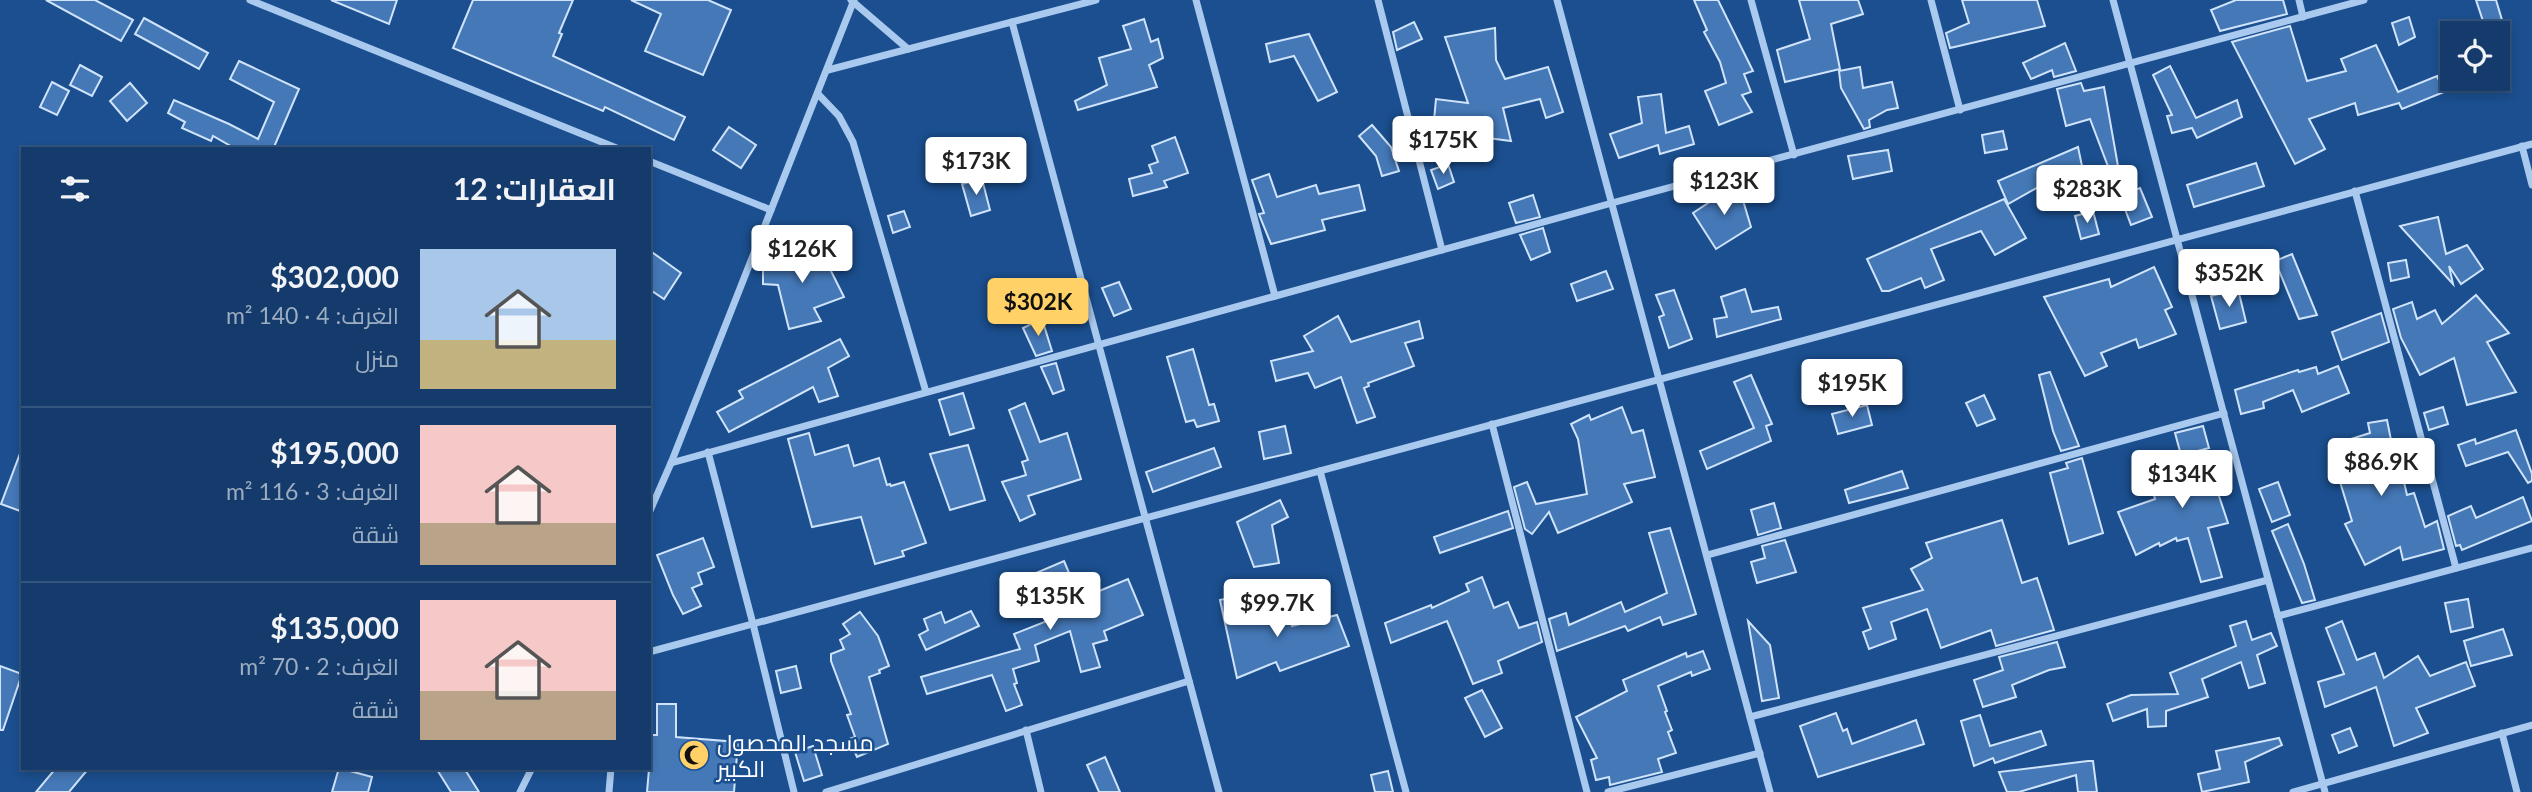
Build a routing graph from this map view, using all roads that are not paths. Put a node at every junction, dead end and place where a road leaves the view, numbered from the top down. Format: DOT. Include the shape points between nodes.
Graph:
graph roads {
  1 [pos="250,0"];
  2 [pos="1096,0"];
  3 [pos="1196,0"];
  4 [pos="1378,0"];
  5 [pos="1557,0"];
  6 [pos="1751,0"];
  7 [pos="1931,0"];
  8 [pos="2113,0"];
  9 [pos="2299,0"];
  10 [pos="2364,0"];
  11 [pos="853,1"];
  12 [pos="2303,17"];
  13 [pos="1012,22"];
  14 [pos="908,49"];
  15 [pos="2130,64"];
  16 [pos="828,70"];
  17 [pos="818,94"];
  18 [pos="1960,110"];
  19 [pos="2532,144"];
  20 [pos="2522,146"];
  21 [pos="614,147"];
  22 [pos="1794,155"];
  23 [pos="651,162"];
  24 [pos="2532,185"];
  25 [pos="2355,191"];
  26 [pos="1612,203"];
  27 [pos="771,210"];
  28 [pos="2177,239"];
  29 [pos="1442,250"];
  30 [pos="1275,296"];
  31 [pos="1100,345"];
  32 [pos="1659,379"];
  33 [pos="926,392"];
  34 [pos="2224,413"];
  35 [pos="1492,424"];
  36 [pos="708,452"];
  37 [pos="671,463"];
  38 [pos="1320,471"];
  39 [pos="651,508"];
  40 [pos="1147,518"];
  41 [pos="2532,548"];
  42 [pos="1707,555"];
  43 [pos="2456,568"];
  44 [pos="2268,580"];
  45 [pos="2278,616"];
  46 [pos="753,624"];
  47 [pos="651,651"];
  48 [pos="1189,681"];
  49 [pos="1750,717"];
  50 [pos="2532,725"];
  51 [pos="1026,730"];
  52 [pos="2502,733"];
  53 [pos="1760,753"];
  54 [pos="531,770"];
  55 [pos="611,770"];
  56 [pos="856,783"];
  57 [pos="2324,788"];
  58 [pos="520,792"];
  59 [pos="609,792"];
  60 [pos="794,792"];
  61 [pos="826,792"];
  62 [pos="858,792"];
  63 [pos="1041,792"];
  64 [pos="1219,792"];
  65 [pos="1406,792"];
  66 [pos="1587,792"];
  67 [pos="1608,792"];
  68 [pos="1770,792"];
  69 [pos="2293,792"];
  70 [pos="2517,792"];
  1 -- 21 [label="street"];
  2 -- 13 [label="street"];
  3 -- 30 [label="street"];
  4 -- 29 [label="street"];
  5 -- 26 [label="street"];
  6 -- 22 [label="street"];
  7 -- 18 [label="street"];
  8 -- 15 [label="street"];
  9 -- 12 [label="street"];
  10 -- 12 [label="street"];
  11 -- 14 [label="street"];
  11 -- 16 [label="street"];
  12 -- 15 [label="street"];
  13 -- 14 [label="street"];
  13 -- 31 [label="street"];
  14 -- 16 [label="street"];
  15 -- 18 [label="street"];
  15 -- 28 [label="street"];
  16 -- 17 [label="street"];
  17 -- 27 [label="street"];
  17 -- 33 [label="street" via="839,116 853,142"];
  18 -- 22 [label="street"];
  19 -- 20 [label="street"];
  20 -- 24 [label="street"];
  20 -- 25 [label="street"];
  22 -- 26 [label="street"];
  23 -- 27 [label="street"];
  25 -- 28 [label="street"];
  25 -- 43 [label="street"];
  26 -- 29 [label="street"];
  26 -- 32 [label="street"];
  27 -- 37 [label="street"];
  28 -- 32 [label="street"];
  28 -- 34 [label="street"];
  29 -- 30 [label="street"];
  30 -- 31 [label="street"];
  31 -- 33 [label="street"];
  31 -- 40 [label="street"];
  32 -- 35 [label="street"];
  32 -- 42 [label="street"];
  33 -- 36 [label="street"];
  34 -- 42 [label="street"];
  34 -- 44 [label="street"];
  35 -- 38 [label="street"];
  35 -- 66 [label="street"];
  36 -- 37 [label="street"];
  36 -- 46 [label="street"];
  37 -- 39 [label="street"];
  38 -- 40 [label="street"];
  38 -- 65 [label="street"];
  40 -- 46 [label="street"];
  40 -- 48 [label="street"];
  41 -- 43 [label="street"];
  42 -- 49 [label="street"];
  43 -- 45 [label="street"];
  44 -- 45 [label="street"];
  44 -- 49 [label="street"];
  45 -- 57 [label="street"];
  46 -- 47 [label="street"];
  46 -- 60 [label="street"];
  48 -- 51 [label="street"];
  48 -- 64 [label="street"];
  49 -- 53 [label="street"];
  50 -- 52 [label="street"];
  51 -- 56 [label="street"];
  51 -- 63 [label="street"];
  52 -- 57 [label="street"];
  52 -- 70 [label="street"];
  53 -- 67 [label="street"];
  53 -- 68 [label="street"];
  54 -- 58 [label="street"];
  55 -- 59 [label="street"];
  56 -- 61 [label="street"];
  56 -- 62 [label="street"];
  57 -- 69 [label="street"];
}
